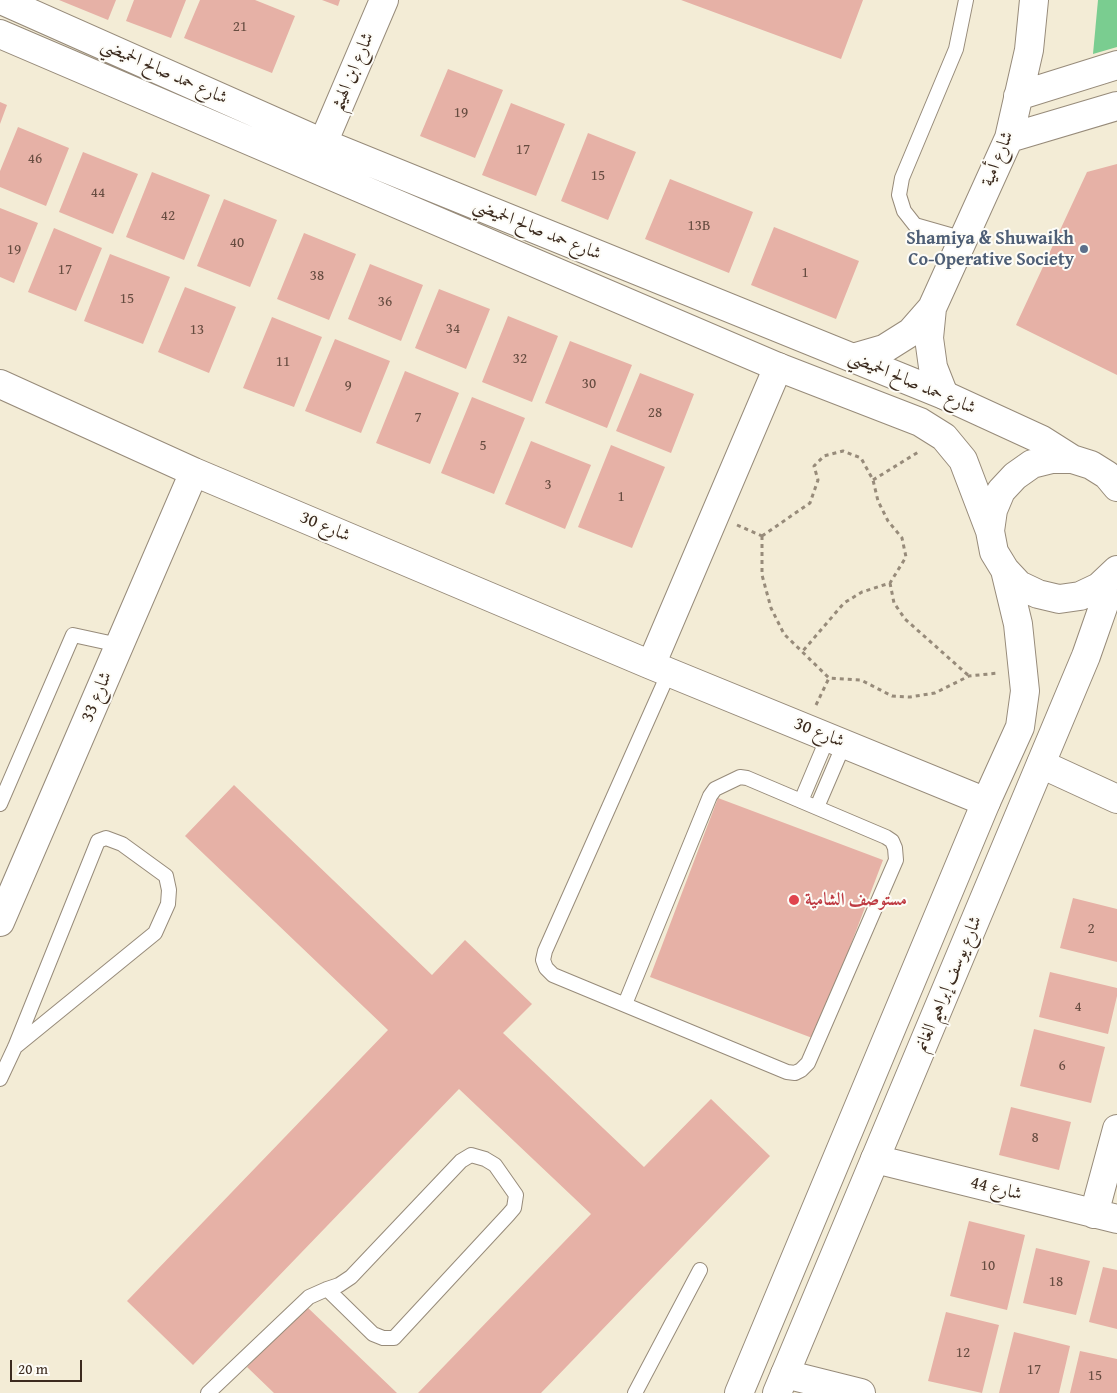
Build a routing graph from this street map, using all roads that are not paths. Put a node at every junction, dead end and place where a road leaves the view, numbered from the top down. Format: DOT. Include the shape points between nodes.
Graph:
graph roads {
  1 [pos="1,0"];
  2 [pos="384,0"];
  3 [pos="966,0"];
  4 [pos="1034,0"];
  5 [pos="0,34"];
  6 [pos="1117,66"];
  7 [pos="1018,96"];
  8 [pos="1117,106"];
  9 [pos="1009,138"];
  10 [pos="323,143"];
  11 [pos="964,239"];
  12 [pos="932,308"];
  13 [pos="853,358"];
  14 [pos="778,367"];
  15 [pos="0,384"];
  16 [pos="944,395"];
  17 [pos="1072,459"];
  18 [pos="194,472"];
  19 [pos="1114,479"];
  20 [pos="990,531"];
  21 [pos="1005,570"];
  22 [pos="1116,572"];
  23 [pos="119,645"];
  24 [pos="660,668"];
  25 [pos="836,741"];
  26 [pos="1041,764"];
  27 [pos="1117,799"];
  28 [pos="801,801"];
  29 [pos="986,802"];
  30 [pos="0,804"];
  31 [pos="817,807"];
  32 [pos="0,922"];
  33 [pos="625,1004"];
  34 [pos="15,1047"];
  35 [pos="0,1079"];
  36 [pos="1117,1129"];
  37 [pos="876,1159"];
  38 [pos="1106,1216"];
  39 [pos="700,1270"];
  40 [pos="327,1289"];
  41 [pos="781,1384"];
  42 [pos="208,1393"];
  43 [pos="635,1393"];
  44 [pos="739,1393"];
  45 [pos="860,1393"];
  1 -- 10 [label="street, شارع حمد صالح الحميضي"];
  2 -- 10 [label="street, شارع ابن الهيثم"];
  3 -- 11 [label="lane" via="956,49 902,178 899,195 904,211 915,224"];
  4 -- 7 [label="street, شارع أمية" via="1029,50"];
  5 -- 14 [label="street, شارع حمد صالح الحميضي"];
  6 -- 7 [label="street"];
  7 -- 9 [label="street, شارع أمية"];
  8 -- 9 [label="street"];
  9 -- 11 [label="street, شارع أمية"];
  10 -- 13 [label="street, شارع حمد صالح الحميضي"];
  11 -- 12 [label="street, شارع أمية"];
  12 -- 13 [label="street, شارع أمية" via="911,332 884,349"];
  12 -- 16 [label="street, شارع أمية" via="929,338 933,368"];
  13 -- 16 [label="street, شارع حمد صالح الحميضي"];
  14 -- 20 [label="street, شارع حمد صالح الحميضي" via="920,422 944,437 962,460"];
  14 -- 24 [label="street"];
  15 -- 18 [label="street, شارع 30"];
  16 -- 17 [label="street, شارع حمد صالح الحميضي" via="1042,440"];
  17 -- 19 [label="street" via="1091,465"];
  17 -- 20 [label="street" via="1032,464 1014,476 1001,492 993,510"];
  18 -- 23 [label="street, شارع 33"];
  18 -- 24 [label="street, شارع 30"];
  20 -- 21 [label="street, شارع حمد صالح الحميضي" via="994,552"];
  21 -- 22 [label="street" via="1020,585 1038,594 1059,598 1080,596 1099,587"];
  21 -- 29 [label="street, شارع يوسف إبراهيم الغانم" via="1018,624 1026,691 1020,727"];
  22 -- 26 [label="street, شارع يوسف إبراهيم الغانم" via="1086,656"];
  23 -- 30 [label="lane" via="73,635"];
  23 -- 32 [label="street, شارع 33"];
  24 -- 25 [label="street, شارع 30"];
  24 -- 33 [label="lane" via="543,960 553,974"];
  25 -- 28 [label="lane"];
  25 -- 29 [label="street, شارع 30"];
  25 -- 31 [label="lane"];
  26 -- 27 [label="street"];
  26 -- 37 [label="street, شارع يوسف إبراهيم الغانم"];
  28 -- 31 [label="lane"];
  28 -- 33 [label="lane" via="747,778 740,778 712,792"];
  29 -- 44 [label="street, شارع يوسف إبراهيم الغانم"];
  31 -- 33 [label="lane" via="892,841 896,860 808,1063 795,1073 787,1072"];
  34 -- 34 [label="lane" via="98,841 106,838 122,844 166,876 168,904 155,933"];
  34 -- 35 [label="lane"];
  36 -- 38 [label="street"];
  37 -- 38 [label="street, شارع 44"];
  37 -- 41 [label="street, شارع يوسف إبراهيم الغانم"];
  39 -- 43 [label="lane"];
  40 -- 40 [label="lane" via="351,1277 461,1161 471,1155 495,1165 516,1195 514,1208 394,1338 373,1334"];
  40 -- 42 [label="lane" via="309,1297"];
  41 -- 45 [label="street"];
}
